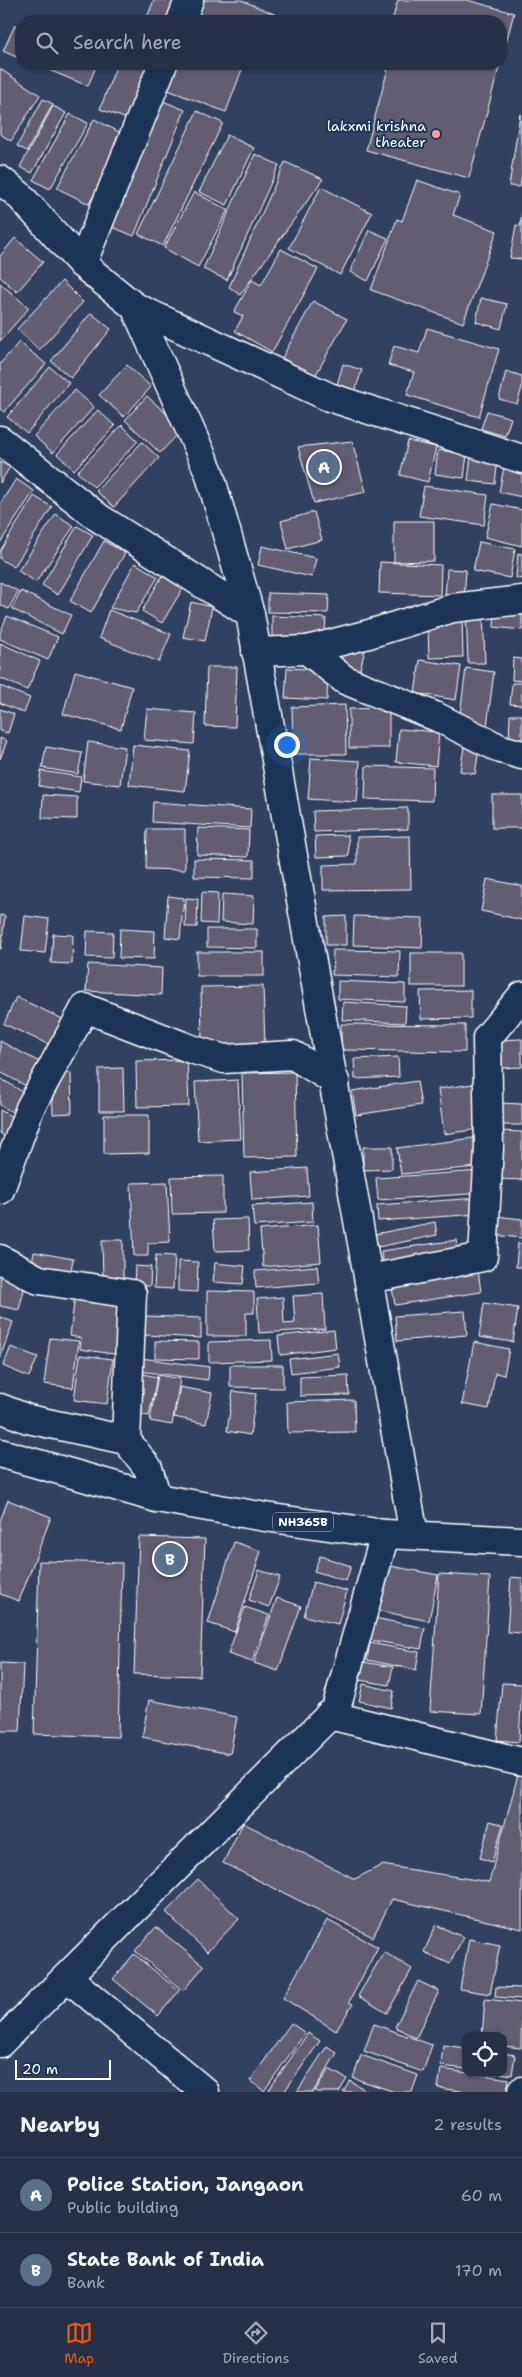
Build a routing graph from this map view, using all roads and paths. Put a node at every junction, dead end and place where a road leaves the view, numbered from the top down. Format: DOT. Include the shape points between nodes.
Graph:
graph roads {
  1 [pos="189,0"];
  2 [pos="183,15"];
  3 [pos="161,70"];
  4 [pos="0,180"];
  5 [pos="82,264"];
  6 [pos="136,307"];
  7 [pos="0,440"];
  8 [pos="522,459"];
  9 [pos="522,600"];
  10 [pos="250,614"];
  11 [pos="307,650"];
  12 [pos="256,652"];
  13 [pos="522,755"];
  14 [pos="522,996"];
  15 [pos="335,1081"];
  16 [pos="0,1190"];
  17 [pos="0,1259"];
  18 [pos="369,1279"];
  19 [pos="0,1408"];
  20 [pos="126,1440"];
  21 [pos="0,1453"];
  22 [pos="157,1498"];
  23 [pos="385,1534"];
  24 [pos="414,1536"];
  25 [pos="522,1541"];
  26 [pos="329,1715"];
  27 [pos="522,1762"];
  28 [pos="67,1976"];
  29 [pos="0,2043"];
  30 [pos="206,2092"];
  1 -- 2 [label="main road"];
  3 -- 5 [label="main road"];
  4 -- 5 [label="main road" via="18,194"];
  5 -- 6 [label="main road"];
  6 -- 8 [label="main road" via="329,398"];
  6 -- 10 [label="main road" via="209,472"];
  7 -- 10 [label="main road" via="99,518"];
  9 -- 11 [label="main road" via="453,608"];
  10 -- 12 [label="main road"];
  11 -- 12 [label="main road"];
  11 -- 13 [label="main road" via="344,680 437,717 500,749"];
  12 -- 15 [label="main road"];
  14 -- 18 [label="main road" via="487,1038 489,1146 483,1257"];
  15 -- 16 [label="main road" via="293,1054 224,1059 85,1008 30,1108"];
  15 -- 18 [label="main road"];
  17 -- 20 [label="main road" via="39,1280 132,1294"];
  18 -- 24 [label="main road"];
  19 -- 20 [label="main road" via="28,1419"];
  20 -- 22 [label="main road" via="148,1468"];
  21 -- 22 [label="main road, NH365B"];
  22 -- 23 [label="main road, NH365B"];
  23 -- 24 [label="main road, NH365B"];
  23 -- 26 [label="main road" via="336,1709"];
  24 -- 25 [label="main road, NH365B"];
  26 -- 27 [label="main road"];
  26 -- 28 [label="main road"];
  28 -- 29 [label="main road"];
  28 -- 30 [label="main road"];
}
